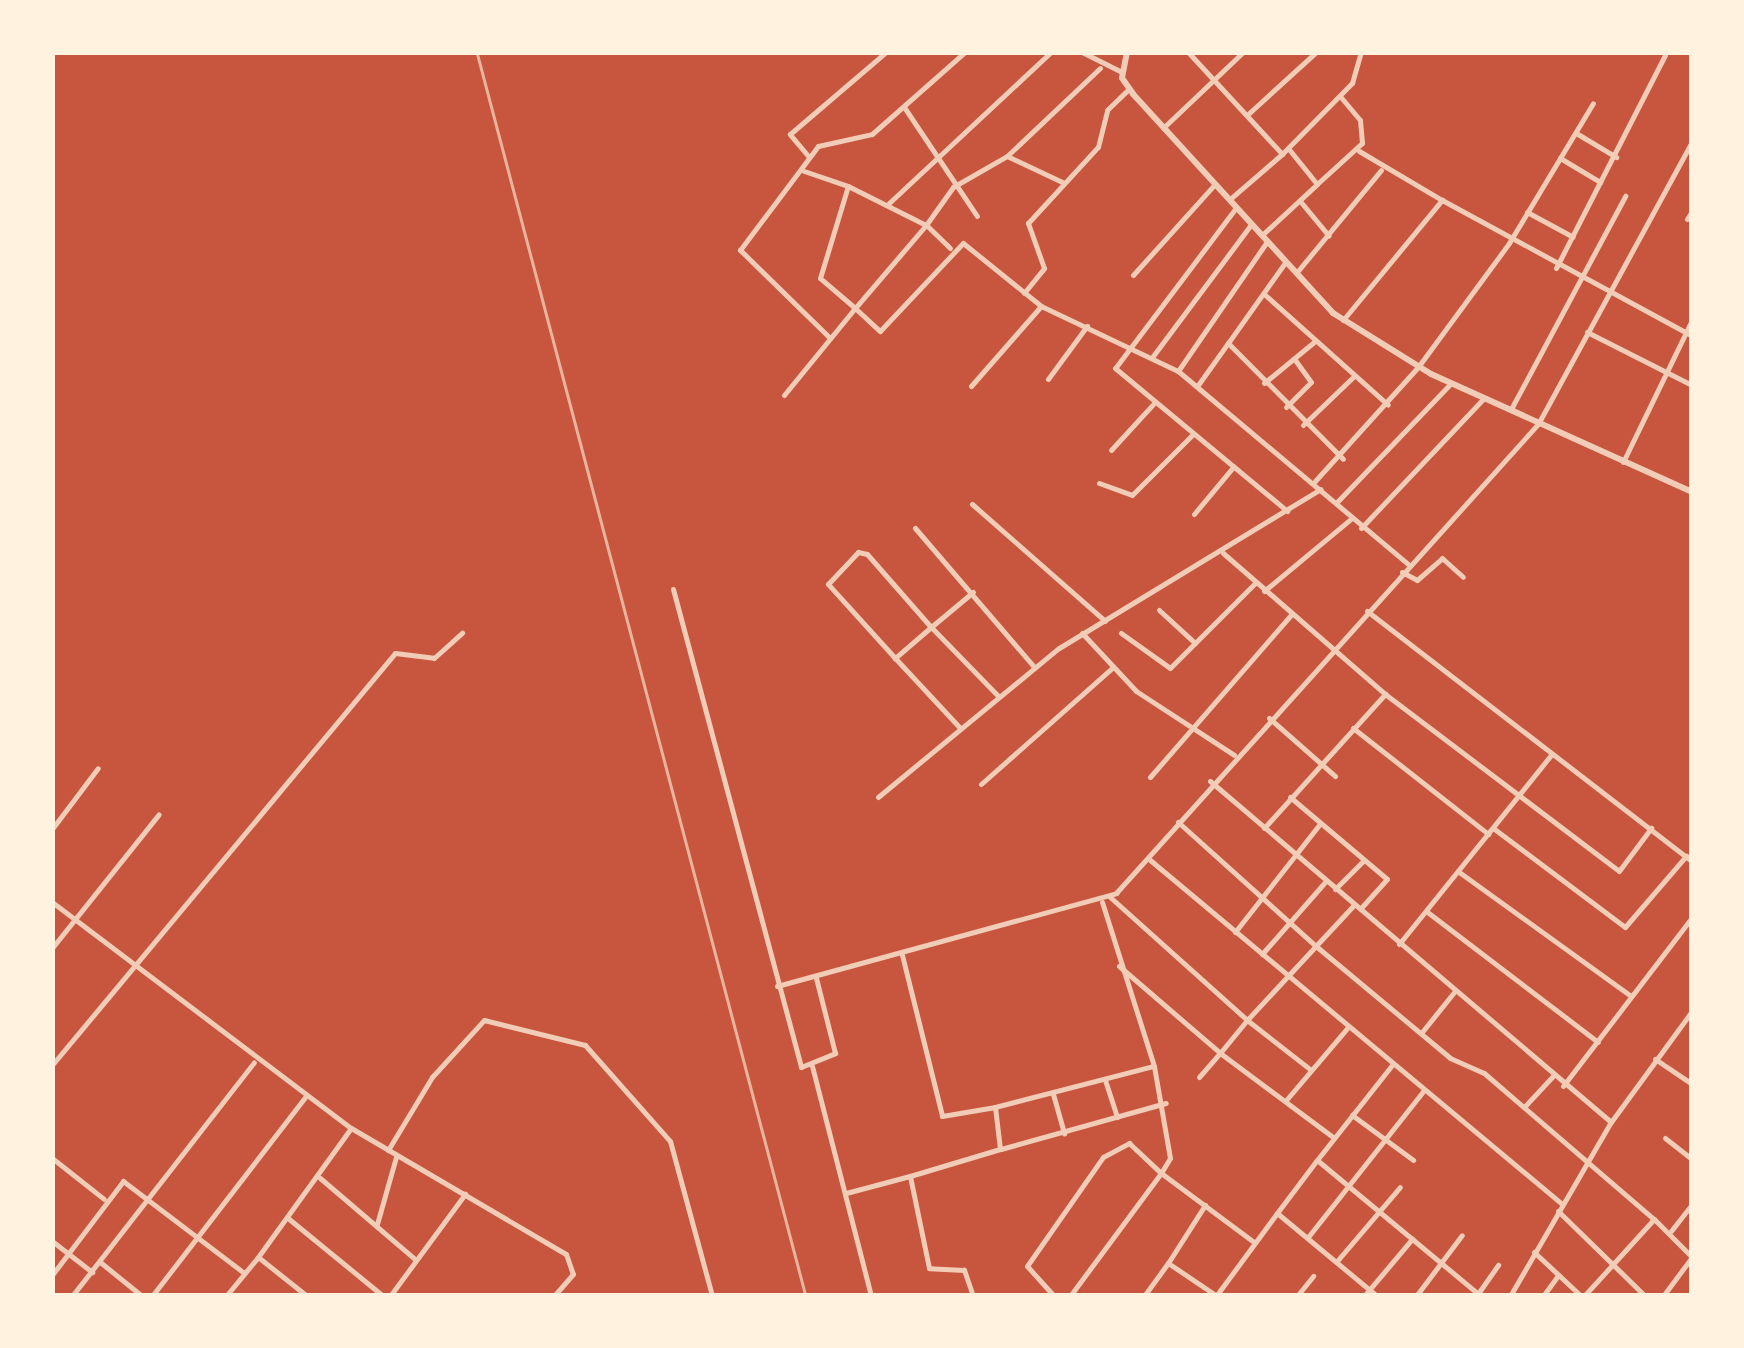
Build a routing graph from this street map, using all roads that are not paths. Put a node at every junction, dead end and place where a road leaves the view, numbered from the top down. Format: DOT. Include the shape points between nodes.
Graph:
graph roads {
  1 [pos="886,52"];
  2 [pos="965,52"];
  3 [pos="1051,52"];
  4 [pos="1082,52"];
  5 [pos="1127,52"];
  6 [pos="1188,52"];
  7 [pos="1243,52"];
  8 [pos="1316,52"];
  9 [pos="1361,52"];
  10 [pos="1666,55"];
  11 [pos="1100,68"];
  12 [pos="1122,72"];
  13 [pos="1213,81"];
  14 [pos="1129,89"];
  15 [pos="1340,96"];
  16 [pos="1593,103"];
  17 [pos="904,107"];
  18 [pos="1248,115"];
  19 [pos="1163,128"];
  20 [pos="1576,134"];
  21 [pos="1692,141"];
  22 [pos="1288,148"];
  23 [pos="1359,151"];
  24 [pos="941,154"];
  25 [pos="1282,154"];
  26 [pos="1007,156"];
  27 [pos="809,157"];
  28 [pos="1616,157"];
  29 [pos="1560,158"];
  30 [pos="1381,170"];
  31 [pos="803,171"];
  32 [pos="961,181"];
  33 [pos="1062,182"];
  34 [pos="1600,182"];
  35 [pos="1317,184"];
  36 [pos="1214,185"];
  37 [pos="848,186"];
  38 [pos="1625,196"];
  39 [pos="1228,200"];
  40 [pos="1442,200"];
  41 [pos="1300,201"];
  42 [pos="889,202"];
  43 [pos="1235,209"];
  44 [pos="1692,211"];
  45 [pos="1527,212"];
  46 [pos="977,216"];
  47 [pos="1688,218"];
  48 [pos="926,226"];
  49 [pos="1250,226"];
  50 [pos="1329,236"];
  51 [pos="1573,237"];
  52 [pos="1263,240"];
  53 [pos="1509,243"];
  54 [pos="950,248"];
  55 [pos="1284,264"];
  56 [pos="1556,268"];
  57 [pos="1295,275"];
  58 [pos="1133,276"];
  59 [pos="1582,278"];
  60 [pos="1609,292"];
  61 [pos="1024,293"];
  62 [pos="1264,294"];
  63 [pos="1041,306"];
  64 [pos="855,308"];
  65 [pos="1343,320"];
  66 [pos="1692,320"];
  67 [pos="1087,326"];
  68 [pos="1587,332"];
  69 [pos="1689,335"];
  70 [pos="830,338"];
  71 [pos="1314,342"];
  72 [pos="1128,344"];
  73 [pos="1228,344"];
  74 [pos="1153,356"];
  75 [pos="1294,359"];
  76 [pos="1418,367"];
  77 [pos="1178,371"];
  78 [pos="1666,372"];
  79 [pos="1353,377"];
  80 [pos="1048,380"];
  81 [pos="1264,383"];
  82 [pos="1451,383"];
  83 [pos="1198,385"];
  84 [pos="1692,385"];
  85 [pos="971,386"];
  86 [pos="784,395"];
  87 [pos="1484,398"];
  88 [pos="1154,404"];
  89 [pos="1388,405"];
  90 [pos="1286,407"];
  91 [pos="1510,411"];
  92 [pos="1538,424"];
  93 [pos="1303,425"];
  94 [pos="1193,434"];
  95 [pos="1111,450"];
  96 [pos="1343,459"];
  97 [pos="1623,462"];
  98 [pos="1234,466"];
  99 [pos="1099,482"];
  100 [pos="1314,482"];
  101 [pos="1320,489"];
  102 [pos="1692,492"];
  103 [pos="1336,503"];
  104 [pos="972,504"];
  105 [pos="1287,511"];
  106 [pos="1194,514"];
  107 [pos="1352,518"];
  108 [pos="914,528"];
  109 [pos="1361,528"];
  110 [pos="1222,553"];
  111 [pos="1408,564"];
  112 [pos="1402,572"];
  113 [pos="1463,577"];
  114 [pos="1254,583"];
  115 [pos="673,589"];
  116 [pos="1264,590"];
  117 [pos="973,592"];
  118 [pos="1159,610"];
  119 [pos="1367,611"];
  120 [pos="1292,615"];
  121 [pos="1104,621"];
  122 [pos="930,627"];
  123 [pos="1082,632"];
  124 [pos="462,633"];
  125 [pos="1121,634"];
  126 [pos="1196,643"];
  127 [pos="1332,650"];
  128 [pos="895,658"];
  129 [pos="1034,668"];
  130 [pos="1110,669"];
  131 [pos="1384,694"];
  132 [pos="998,696"];
  133 [pos="1269,718"];
  134 [pos="1194,726"];
  135 [pos="960,728"];
  136 [pos="1353,728"];
  137 [pos="1234,755"];
  138 [pos="1550,755"];
  139 [pos="1321,763"];
  140 [pos="98,768"];
  141 [pos="1150,776"];
  142 [pos="1335,776"];
  143 [pos="1210,781"];
  144 [pos="981,784"];
  145 [pos="878,796"];
  146 [pos="1518,796"];
  147 [pos="1290,798"];
  148 [pos="159,814"];
  149 [pos="1178,822"];
  150 [pos="1320,824"];
  151 [pos="52,828"];
  152 [pos="1264,828"];
  153 [pos="1651,828"];
  154 [pos="1491,831"];
  155 [pos="1294,854"];
  156 [pos="1689,858"];
  157 [pos="1149,859"];
  158 [pos="1363,861"];
  159 [pos="1459,872"];
  160 [pos="1326,881"];
  161 [pos="1335,889"];
  162 [pos="1110,897"];
  163 [pos="1263,897"];
  164 [pos="52,902"];
  165 [pos="1102,902"];
  166 [pos="1357,908"];
  167 [pos="1426,911"];
  168 [pos="1692,917"];
  169 [pos="76,921"];
  170 [pos="1288,922"];
  171 [pos="1235,932"];
  172 [pos="1399,944"];
  173 [pos="1316,947"];
  174 [pos="52,948"];
  175 [pos="902,954"];
  176 [pos="1262,954"];
  177 [pos="130,966"];
  178 [pos="1119,966"];
  179 [pos="1291,977"];
  180 [pos="816,978"];
  181 [pos="777,986"];
  182 [pos="1454,992"];
  183 [pos="1631,996"];
  184 [pos="1692,1011"];
  185 [pos="1247,1020"];
  186 [pos="1348,1027"];
  187 [pos="1421,1033"];
  188 [pos="1598,1042"];
  189 [pos="1220,1053"];
  190 [pos="1655,1058"];
  191 [pos="254,1062"];
  192 [pos="52,1065"];
  193 [pos="1392,1065"];
  194 [pos="812,1066"];
  195 [pos="1154,1066"];
  196 [pos="1311,1070"];
  197 [pos="1552,1076"];
  198 [pos="1199,1077"];
  199 [pos="1105,1080"];
  200 [pos="1692,1084"];
  201 [pos="1564,1086"];
  202 [pos="1424,1090"];
  203 [pos="1054,1094"];
  204 [pos="306,1096"];
  205 [pos="1287,1100"];
  206 [pos="1166,1103"];
  207 [pos="995,1107"];
  208 [pos="1524,1107"];
  209 [pos="1352,1115"];
  210 [pos="1117,1118"];
  211 [pos="1611,1122"];
  212 [pos="351,1128"];
  213 [pos="1064,1133"];
  214 [pos="1334,1138"];
  215 [pos="1665,1138"];
  216 [pos="1383,1140"];
  217 [pos="1000,1150"];
  218 [pos="391,1152"];
  219 [pos="52,1158"];
  220 [pos="1692,1159"];
  221 [pos="1317,1160"];
  222 [pos="1413,1160"];
  223 [pos="1586,1162"];
  224 [pos="1161,1172"];
  225 [pos="910,1176"];
  226 [pos="320,1178"];
  227 [pos="1400,1187"];
  228 [pos="1349,1188"];
  229 [pos="844,1193"];
  230 [pos="465,1194"];
  231 [pos="104,1199"];
  232 [pos="150,1202"];
  233 [pos="1562,1204"];
  234 [pos="1692,1204"];
  235 [pos="1205,1205"];
  236 [pos="1378,1212"];
  237 [pos="1558,1212"];
  238 [pos="1277,1213"];
  239 [pos="290,1219"];
  240 [pos="1654,1219"];
  241 [pos="377,1224"];
  242 [pos="1671,1231"];
  243 [pos="200,1236"];
  244 [pos="1462,1236"];
  245 [pos="1308,1237"];
  246 [pos="1412,1239"];
  247 [pos="52,1242"];
  248 [pos="1254,1242"];
  249 [pos="1534,1252"];
  250 [pos="71,1254"];
  251 [pos="258,1257"];
  252 [pos="1692,1257"];
  253 [pos="416,1260"];
  254 [pos="1336,1261"];
  255 [pos="100,1262"];
  256 [pos="1168,1263"];
  257 [pos="1441,1263"];
  258 [pos="1613,1263"];
  259 [pos="1498,1265"];
  260 [pos="92,1272"];
  261 [pos="244,1273"];
  262 [pos="52,1274"];
  263 [pos="1558,1274"];
  264 [pos="1314,1276"];
  265 [pos="1369,1288"];
  266 [pos="1217,1295"];
  267 [pos="1479,1295"];
  268 [pos="72,1296"];
  269 [pos="142,1296"];
  270 [pos="152,1296"];
  271 [pos="226,1296"];
  272 [pos="307,1296"];
  273 [pos="386,1296"];
  274 [pos="554,1296"];
  275 [pos="712,1296"];
  276 [pos="870,1296"];
  277 [pos="973,1296"];
  278 [pos="1054,1296"];
  279 [pos="1070,1296"];
  280 [pos="1144,1296"];
  281 [pos="1297,1296"];
  282 [pos="1364,1296"];
  283 [pos="1377,1296"];
  284 [pos="1416,1296"];
  285 [pos="1510,1296"];
  286 [pos="1543,1296"];
  287 [pos="1583,1296"];
  288 [pos="1646,1296"];
  289 [pos="1663,1296"];
  1 -- 27 [label="street" via="790,134"];
  2 -- 17 [label="street"];
  3 -- 24 [label="street"];
  4 -- 11 [label="street"];
  5 -- 12 [label="street"];
  6 -- 13 [label="street"];
  7 -- 13 [label="street"];
  8 -- 18 [label="street"];
  9 -- 15 [label="street"];
  10 -- 28 [label="street"];
  11 -- 12 [label="street"];
  11 -- 26 [label="street"];
  12 -- 14 [label="street"];
  13 -- 18 [label="street"];
  13 -- 19 [label="street"];
  14 -- 19 [label="street"];
  14 -- 33 [label="street" via="1107,110 1098,147"];
  15 -- 22 [label="street"];
  15 -- 23 [label="street" via="1360,120"];
  16 -- 20 [label="street"];
  17 -- 24 [label="street"];
  17 -- 27 [label="street" via="872,134 838,138"];
  18 -- 25 [label="street"];
  19 -- 36 [label="street"];
  20 -- 28 [label="street"];
  20 -- 29 [label="street"];
  21 -- 60 [label="street"];
  22 -- 25 [label="street"];
  22 -- 35 [label="street"];
  23 -- 30 [label="street"];
  23 -- 35 [label="street"];
  24 -- 32 [label="street"];
  24 -- 42 [label="street"];
  25 -- 39 [label="street"];
  26 -- 32 [label="street"];
  26 -- 33 [label="street"];
  27 -- 31 [label="street"];
  28 -- 34 [label="street"];
  29 -- 34 [label="street"];
  29 -- 45 [label="street"];
  30 -- 40 [label="street"];
  30 -- 50 [label="street"];
  31 -- 37 [label="street"];
  31 -- 70 [label="street" via="740,250"];
  32 -- 46 [label="street"];
  32 -- 48 [label="street"];
  33 -- 61 [label="street" via="1024,231 1044,268"];
  34 -- 51 [label="street"];
  35 -- 41 [label="street"];
  36 -- 39 [label="street"];
  36 -- 58 [label="street"];
  37 -- 42 [label="street"];
  37 -- 64 [label="street" via="820,278"];
  38 -- 59 [label="street"];
  39 -- 43 [label="street"];
  40 -- 53 [label="street"];
  40 -- 65 [label="street"];
  41 -- 50 [label="street"];
  41 -- 52 [label="street"];
  42 -- 48 [label="street"];
  43 -- 49 [label="street"];
  43 -- 72 [label="street"];
  44 -- 47 [label="street"];
  45 -- 51 [label="street"];
  45 -- 53 [label="street"];
  48 -- 54 [label="street"];
  48 -- 64 [label="street"];
  49 -- 52 [label="street"];
  49 -- 74 [label="street"];
  50 -- 57 [label="street"];
  51 -- 56 [label="street"];
  52 -- 55 [label="street"];
  52 -- 77 [label="street"];
  53 -- 56 [label="street"];
  53 -- 76 [label="street"];
  54 -- 61 [label="street" via="968,246"];
  54 -- 64 [label="street" via="880,331"];
  55 -- 57 [label="street"];
  55 -- 62 [label="street"];
  56 -- 59 [label="street"];
  57 -- 65 [label="street"];
  59 -- 60 [label="street"];
  59 -- 91 [label="street"];
  60 -- 68 [label="street"];
  60 -- 69 [label="street"];
  61 -- 63 [label="street"];
  62 -- 71 [label="street"];
  62 -- 73 [label="street"];
  63 -- 67 [label="street"];
  63 -- 85 [label="street"];
  64 -- 70 [label="street"];
  65 -- 76 [label="street"];
  66 -- 69 [label="street"];
  67 -- 72 [label="street"];
  67 -- 80 [label="street"];
  68 -- 78 [label="street"];
  68 -- 92 [label="street"];
  69 -- 78 [label="street"];
  70 -- 86 [label="street"];
  71 -- 75 [label="street"];
  71 -- 79 [label="street"];
  72 -- 74 [label="street"];
  72 -- 88 [label="street" via="1116,371"];
  73 -- 81 [label="street"];
  73 -- 83 [label="street"];
  74 -- 77 [label="street"];
  75 -- 81 [label="street"];
  75 -- 90 [label="street" via="1310,385"];
  76 -- 82 [label="street"];
  76 -- 89 [label="street"];
  77 -- 83 [label="street"];
  78 -- 84 [label="street"];
  78 -- 97 [label="street"];
  79 -- 89 [label="street"];
  79 -- 93 [label="street"];
  81 -- 90 [label="street"];
  82 -- 87 [label="street"];
  82 -- 103 [label="street"];
  83 -- 100 [label="street"];
  87 -- 91 [label="street"];
  87 -- 109 [label="street"];
  88 -- 94 [label="street"];
  88 -- 95 [label="street"];
  89 -- 96 [label="street"];
  90 -- 93 [label="street"];
  91 -- 92 [label="street"];
  92 -- 97 [label="street"];
  92 -- 111 [label="street"];
  93 -- 96 [label="street"];
  94 -- 98 [label="street"];
  94 -- 99 [label="street" via="1132,496"];
  96 -- 100 [label="street"];
  97 -- 102 [label="street"];
  98 -- 105 [label="street"];
  98 -- 106 [label="street"];
  100 -- 101 [label="street"];
  101 -- 103 [label="street"];
  101 -- 105 [label="street"];
  103 -- 107 [label="street"];
  104 -- 121 [label="street"];
  105 -- 110 [label="street"];
  107 -- 109 [label="street"];
  107 -- 116 [label="street"];
  108 -- 117 [label="street"];
  109 -- 111 [label="street"];
  110 -- 114 [label="street"];
  110 -- 121 [label="street"];
  111 -- 112 [label="street"];
  112 -- 113 [label="street" via="1417,580 1442,558"];
  112 -- 119 [label="street"];
  114 -- 116 [label="street"];
  114 -- 126 [label="street"];
  115 -- 181 [label="street"];
  116 -- 120 [label="street"];
  117 -- 122 [label="street"];
  117 -- 129 [label="street"];
  118 -- 126 [label="street"];
  119 -- 127 [label="street"];
  119 -- 138 [label="street"];
  120 -- 127 [label="street"];
  120 -- 134 [label="street"];
  121 -- 123 [label="street"];
  122 -- 128 [label="street"];
  122 -- 128 [label="street" via="867,554 840,567 830,589"];
  122 -- 132 [label="street"];
  123 -- 129 [label="street"];
  123 -- 130 [label="street"];
  124 -- 177 [label="street" via="434,658 395,653"];
  125 -- 126 [label="street" via="1166,669"];
  127 -- 131 [label="street"];
  127 -- 133 [label="street"];
  128 -- 135 [label="street"];
  129 -- 132 [label="street"];
  130 -- 134 [label="street"];
  130 -- 144 [label="street"];
  131 -- 136 [label="street"];
  131 -- 146 [label="street"];
  132 -- 135 [label="street"];
  133 -- 137 [label="street"];
  133 -- 139 [label="street"];
  134 -- 137 [label="street"];
  134 -- 141 [label="street"];
  135 -- 145 [label="street"];
  136 -- 139 [label="street"];
  136 -- 154 [label="street"];
  137 -- 143 [label="street"];
  138 -- 146 [label="street"];
  138 -- 153 [label="street"];
  139 -- 142 [label="street"];
  139 -- 147 [label="street"];
  140 -- 151 [label="street"];
  143 -- 149 [label="street"];
  143 -- 152 [label="street"];
  146 -- 153 [label="street" via="1620,871"];
  146 -- 154 [label="street"];
  147 -- 150 [label="street"];
  147 -- 152 [label="street"];
  148 -- 169 [label="street"];
  149 -- 157 [label="street"];
  149 -- 163 [label="street"];
  150 -- 155 [label="street"];
  150 -- 158 [label="street"];
  152 -- 155 [label="street"];
  153 -- 156 [label="street"];
  154 -- 156 [label="street" via="1624,927"];
  154 -- 159 [label="street"];
  155 -- 160 [label="street"];
  155 -- 163 [label="street"];
  157 -- 162 [label="street"];
  157 -- 171 [label="street"];
  158 -- 161 [label="street"];
  158 -- 166 [label="street" via="1387,879"];
  159 -- 167 [label="street"];
  159 -- 183 [label="street"];
  160 -- 161 [label="street"];
  160 -- 170 [label="street"];
  161 -- 166 [label="street"];
  162 -- 165 [label="street"];
  162 -- 185 [label="street"];
  163 -- 170 [label="street"];
  163 -- 171 [label="street"];
  164 -- 169 [label="street"];
  165 -- 175 [label="street"];
  165 -- 178 [label="street"];
  166 -- 172 [label="street"];
  166 -- 173 [label="street"];
  167 -- 172 [label="street"];
  167 -- 188 [label="street"];
  168 -- 183 [label="street"];
  169 -- 174 [label="street"];
  169 -- 177 [label="street"];
  170 -- 173 [label="street"];
  170 -- 176 [label="street"];
  171 -- 176 [label="street"];
  172 -- 182 [label="street"];
  173 -- 179 [label="street"];
  173 -- 187 [label="street"];
  175 -- 180 [label="street"];
  175 -- 207 [label="street" via="942,1116"];
  176 -- 179 [label="street"];
  177 -- 191 [label="street"];
  177 -- 192 [label="street"];
  178 -- 189 [label="street"];
  178 -- 195 [label="street"];
  179 -- 185 [label="street"];
  179 -- 186 [label="street"];
  180 -- 181 [label="street"];
  180 -- 194 [label="street" via="834,1053"];
  181 -- 194 [label="street" via="793,1060"];
  182 -- 187 [label="street"];
  182 -- 197 [label="street"];
  183 -- 188 [label="street"];
  184 -- 190 [label="street"];
  185 -- 189 [label="street"];
  185 -- 196 [label="street"];
  186 -- 193 [label="street"];
  186 -- 196 [label="street"];
  187 -- 208 [label="street"];
  188 -- 201 [label="street"];
  189 -- 198 [label="street"];
  189 -- 205 [label="street"];
  190 -- 200 [label="street"];
  190 -- 211 [label="street"];
  191 -- 204 [label="street"];
  191 -- 232 [label="street"];
  193 -- 202 [label="street"];
  193 -- 209 [label="street"];
  194 -- 229 [label="street"];
  195 -- 199 [label="street"];
  195 -- 206 [label="street"];
  196 -- 205 [label="street"];
  197 -- 201 [label="street"];
  197 -- 208 [label="street"];
  199 -- 203 [label="street"];
  199 -- 210 [label="street"];
  201 -- 211 [label="street"];
  202 -- 216 [label="street"];
  202 -- 233 [label="street"];
  203 -- 207 [label="street"];
  203 -- 213 [label="street"];
  204 -- 212 [label="street"];
  204 -- 243 [label="street"];
  205 -- 214 [label="street"];
  206 -- 210 [label="street"];
  206 -- 224 [label="street" via="1172,1150"];
  207 -- 217 [label="street"];
  208 -- 223 [label="street"];
  209 -- 214 [label="street"];
  209 -- 216 [label="street"];
  210 -- 213 [label="street"];
  211 -- 223 [label="street"];
  212 -- 218 [label="street"];
  212 -- 226 [label="street"];
  213 -- 217 [label="street"];
  214 -- 221 [label="street"];
  215 -- 220 [label="street"];
  216 -- 222 [label="street"];
  216 -- 228 [label="street"];
  217 -- 225 [label="street"];
  218 -- 230 [label="street"];
  218 -- 241 [label="street" via="398,1174"];
  218 -- 275 [label="street" via="432,1077 484,1020 585,1045 670,1141"];
  219 -- 231 [label="street"];
  221 -- 228 [label="street"];
  221 -- 238 [label="street"];
  223 -- 233 [label="street"];
  223 -- 240 [label="street"];
  224 -- 235 [label="street"];
  224 -- 278 [label="street" via="1129,1143 1103,1157 1027,1266"];
  224 -- 279 [label="street"];
  225 -- 229 [label="street"];
  225 -- 277 [label="street" via="929,1268 964,1270"];
  226 -- 239 [label="street"];
  226 -- 241 [label="street"];
  227 -- 236 [label="street"];
  228 -- 236 [label="street"];
  228 -- 245 [label="street"];
  229 -- 276 [label="street"];
  230 -- 253 [label="street"];
  230 -- 274 [label="street" via="566,1254 573,1274"];
  231 -- 232 [label="street" via="123,1181"];
  231 -- 250 [label="street"];
  232 -- 243 [label="street"];
  232 -- 255 [label="street"];
  233 -- 237 [label="street"];
  234 -- 242 [label="street"];
  235 -- 248 [label="street"];
  235 -- 256 [label="street"];
  236 -- 246 [label="street"];
  236 -- 254 [label="street"];
  237 -- 249 [label="street"];
  237 -- 258 [label="street"];
  238 -- 245 [label="street"];
  238 -- 248 [label="street"];
  239 -- 251 [label="street"];
  239 -- 273 [label="street"];
  240 -- 242 [label="street"];
  240 -- 258 [label="street"];
  241 -- 253 [label="street"];
  242 -- 252 [label="street"];
  243 -- 261 [label="street"];
  243 -- 270 [label="street"];
  244 -- 257 [label="street"];
  245 -- 254 [label="street"];
  246 -- 257 [label="street"];
  246 -- 265 [label="street"];
  247 -- 250 [label="street"];
  248 -- 266 [label="street"];
  249 -- 263 [label="street"];
  249 -- 285 [label="street"];
  250 -- 260 [label="street"];
  250 -- 262 [label="street"];
  251 -- 261 [label="street"];
  251 -- 272 [label="street"];
  252 -- 289 [label="street"];
  253 -- 273 [label="street"];
  254 -- 265 [label="street"];
  255 -- 260 [label="street"];
  255 -- 269 [label="street"];
  256 -- 266 [label="street"];
  256 -- 280 [label="street"];
  257 -- 267 [label="street"];
  257 -- 284 [label="street"];
  258 -- 287 [label="street"];
  258 -- 288 [label="street"];
  259 -- 267 [label="street"];
  260 -- 268 [label="street"];
  261 -- 271 [label="street"];
  263 -- 286 [label="street"];
  263 -- 287 [label="street"];
  264 -- 281 [label="street"];
  265 -- 282 [label="street"];
  265 -- 283 [label="street"];
}
